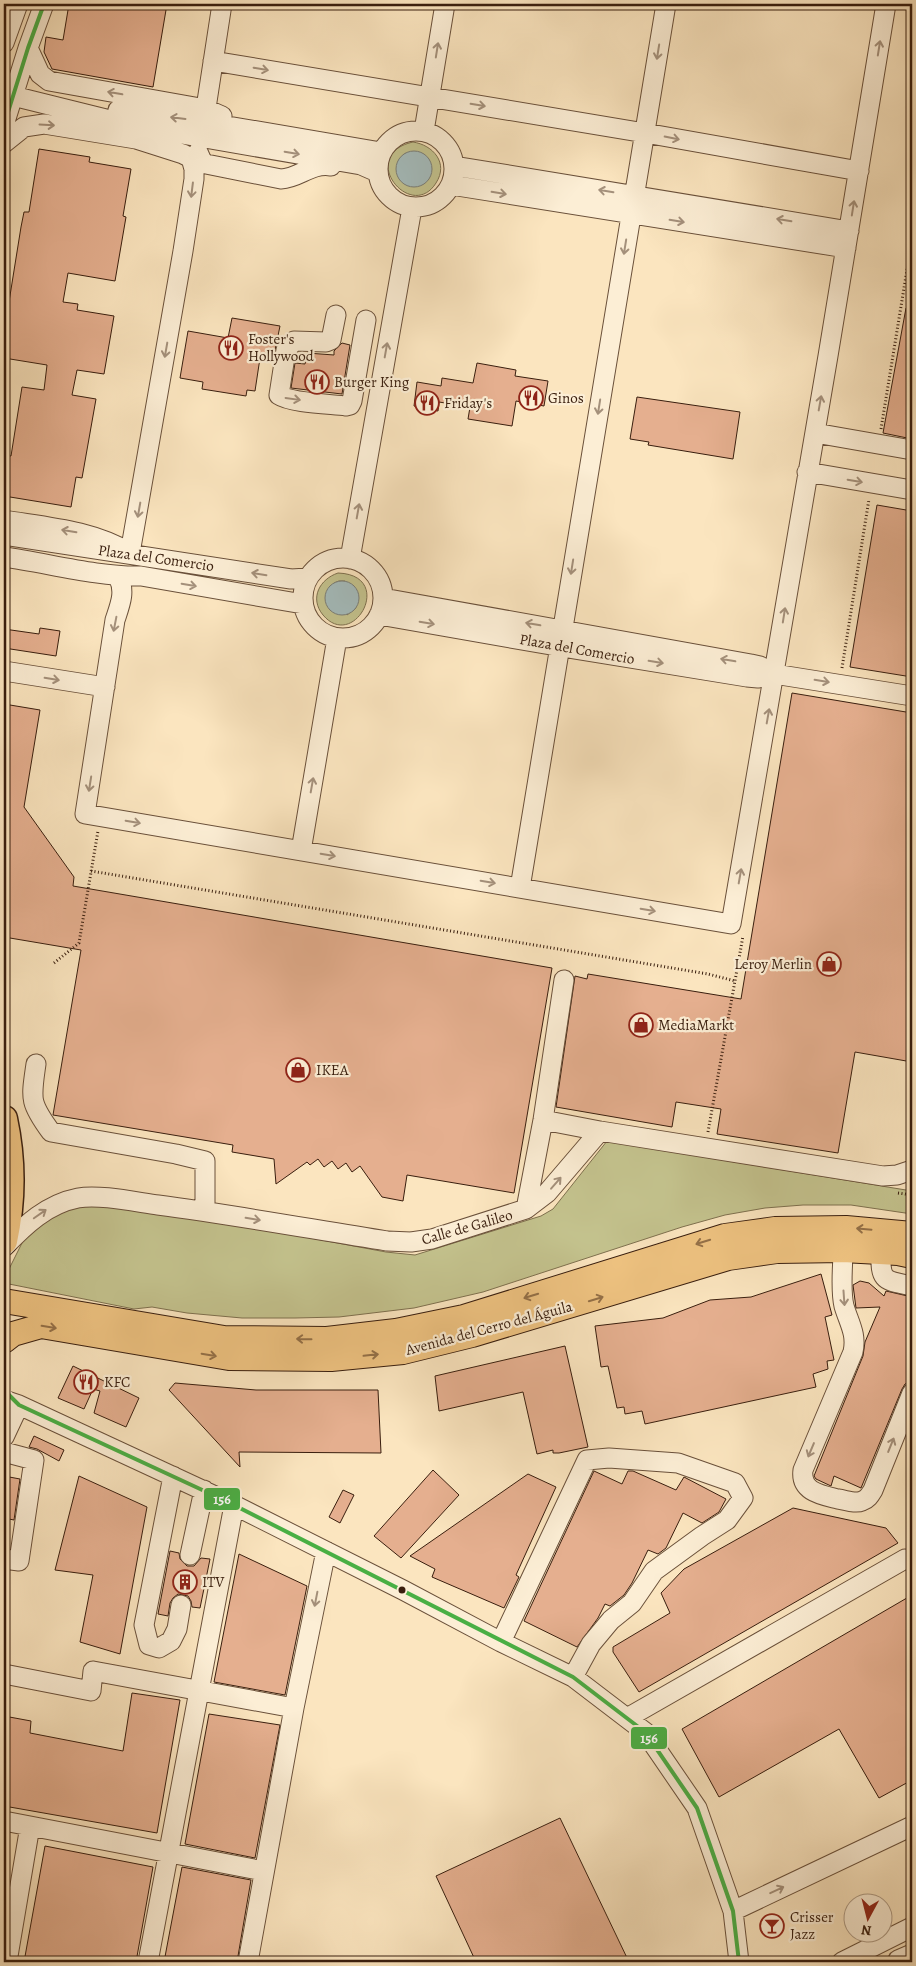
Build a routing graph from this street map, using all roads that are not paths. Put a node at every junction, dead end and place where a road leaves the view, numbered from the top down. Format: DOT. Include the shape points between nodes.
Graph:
graph roads {
  1 [pos="18,4"];
  2 [pos="44,4"];
  3 [pos="222,4"];
  4 [pos="445,4"];
  5 [pos="666,4"];
  6 [pos="886,4"];
  7 [pos="4,44"];
  8 [pos="28,48"];
  9 [pos="213,61"];
  10 [pos="430,97"];
  11 [pos="4,125"];
  12 [pos="201,130"];
  13 [pos="424,131"];
  14 [pos="644,133"];
  15 [pos="136,139"];
  16 [pos="4,143"];
  17 [pos="381,152"];
  18 [pos="268,162"];
  19 [pos="454,166"];
  20 [pos="859,171"];
  21 [pos="377,172"];
  22 [pos="451,185"];
  23 [pos="632,205"];
  24 [pos="412,208"];
  25 [pos="847,239"];
  26 [pos="336,315"];
  27 [pos="366,320"];
  28 [pos="814,433"];
  29 [pos="912,450"];
  30 [pos="807,472"];
  31 [pos="912,490"];
  32 [pos="4,520"];
  33 [pos="4,535"];
  34 [pos="4,545"];
  35 [pos="130,553"];
  36 [pos="4,557"];
  37 [pos="350,559"];
  38 [pos="141,576"];
  39 [pos="118,577"];
  40 [pos="308,578"];
  41 [pos="303,604"];
  42 [pos="381,606"];
  43 [pos="337,638"];
  44 [pos="560,638"];
  45 [pos="4,671"];
  46 [pos="774,674"];
  47 [pos="105,687"];
  48 [pos="912,696"];
  49 [pos="301,850"];
  50 [pos="520,888"];
  51 [pos="564,980"];
  52 [pos="36,1064"];
  53 [pos="4,1119"];
  54 [pos="543,1120"];
  55 [pos="600,1131"];
  56 [pos="912,1170"];
  57 [pos="526,1209"];
  58 [pos="205,1211"];
  59 [pos="912,1234"];
  60 [pos="4,1241"];
  61 [pos="4,1247"];
  62 [pos="844,1250"];
  63 [pos="881,1252"];
  64 [pos="912,1256"];
  65 [pos="912,1286"];
  66 [pos="4,1301"];
  67 [pos="4,1341"];
  68 [pos="4,1390"];
  69 [pos="912,1393"];
  70 [pos="12,1403"];
  71 [pos="4,1437"];
  72 [pos="4,1452"];
  73 [pos="173,1476"];
  74 [pos="204,1490"];
  75 [pos="234,1505"];
  76 [pos="326,1551"];
  77 [pos="190,1555"];
  78 [pos="4,1559"];
  79 [pos="905,1559"];
  80 [pos="181,1605"];
  81 [pos="501,1642"];
  82 [pos="4,1674"];
  83 [pos="573,1677"];
  84 [pos="198,1689"];
  85 [pos="294,1708"];
  86 [pos="627,1718"];
  87 [pos="4,1821"];
  88 [pos="30,1826"];
  89 [pos="912,1826"];
  90 [pos="168,1854"];
  91 [pos="264,1871"];
  92 [pos="732,1911"];
  93 [pos="912,1927"];
  94 [pos="6,1962"];
  95 [pos="148,1962"];
  96 [pos="248,1962"];
  97 [pos="739,1962"];
  98 [pos="842,1962"];
  1 -- 7 [label="street"];
  2 -- 8 [label="street"];
  3 -- 9 [label="street"];
  10 -- 4 [label="street, one-way"];
  5 -- 14 [label="street, one-way"];
  20 -- 6 [label="street, one-way"];
  8 -- 11 [label="street"];
  12 -- 8 [label="street, one-way" via="49,81 40,74"];
  9 -- 10 [label="street, one-way"];
  9 -- 12 [label="street"];
  10 -- 13 [label="street"];
  10 -- 14 [label="street, one-way"];
  12 -- 12 [label="street, one-way" via="22,98 130,125"];
  12 -- 15 [label="street" via="186,145"];
  12 -- 17 [label="street" via="281,135"];
  12 -- 18 [label="street" via="213,150"];
  12 -- 21 [label="street, one-way" via="361,165"];
  12 -- 21 [label="street" via="202,161 206,164 281,179 323,165"];
  13 -- 17 [label="street" via="399,134"];
  13 -- 19 [label="street" via="445,144 452,154"];
  14 -- 20 [label="street, one-way"];
  14 -- 23 [label="street"];
  16 -- 15 [label="street, one-way" via="24,128 44,124"];
  15 -- 35 [label="street, one-way" via="191,158 194,179"];
  17 -- 21 [label="street"];
  19 -- 22 [label="street"];
  23 -- 19 [label="street, one-way"];
  25 -- 20 [label="street, one-way"];
  21 -- 24 [label="street" via="388,196"];
  22 -- 23 [label="street, one-way"];
  22 -- 24 [label="street" via="435,202"];
  23 -- 25 [label="street"];
  23 -- 44 [label="street, one-way"];
  37 -- 24 [label="street, one-way"];
  28 -- 25 [label="street, one-way"];
  26 -- 27 [label="street, one-way" via="331,340 294,341 286,350 279,395 283,398 350,405"];
  28 -- 29 [label="street"];
  28 -- 30 [label="street"];
  30 -- 31 [label="street, one-way"];
  46 -- 30 [label="street, one-way"];
  35 -- 32 [label="street, one-way" via="88,534"];
  33 -- 35 [label="street, Plaza del Comercio"];
  34 -- 38 [label="street" via="103,563"];
  40 -- 35 [label="street, Plaza del Comercio, one-way" via="291,579"];
  36 -- 39 [label="street, Plaza del Comercio"];
  37 -- 40 [label="street" via="326,561"];
  37 -- 42 [label="street" via="363,563 374,573 381,585"];
  38 -- 39 [label="street, Plaza del Comercio"];
  38 -- 41 [label="street, Plaza del Comercio, one-way"];
  39 -- 47 [label="street, one-way" via="122,597 115,620"];
  40 -- 41 [label="street" via="303,590"];
  41 -- 43 [label="street" via="314,626"];
  42 -- 43 [label="street" via="372,625 362,633 350,638"];
  42 -- 44 [label="street, Plaza del Comercio"];
  49 -- 43 [label="street, one-way"];
  44 -- 46 [label="street, Plaza del Comercio" via="747,677"];
  44 -- 50 [label="street"];
  45 -- 47 [label="street, one-way"];
  46 -- 48 [label="street, Plaza del Comercio, one-way"];
  50 -- 46 [label="street, one-way" via="731,924"];
  47 -- 49 [label="street, one-way" via="85,814"];
  49 -- 50 [label="street, one-way"];
  51 -- 54 [label="street"];
  52 -- 58 [label="street" via="32,1092 35,1111 51,1132 205,1161"];
  53 -- 60 [label="highway" via="10,1148 11,1184"];
  54 -- 55 [label="street"];
  54 -- 57 [label="street"];
  55 -- 56 [label="street" via="883,1176"];
  57 -- 55 [label="street, Calle de Galileo, one-way" via="547,1194"];
  58 -- 57 [label="street, Calle de Galileo, one-way" via="411,1242 432,1239"];
  61 -- 58 [label="street, Calle de Galileo, one-way" via="50,1207 80,1197"];
  59 -- 66 [label="main road, Avenida del Cerro del Águila, one-way" via="846,1228 774,1229 725,1236 464,1317 396,1331 328,1339 224,1338"];
  62 -- 63 [label="main road, Avenida del Cerro del Águila"];
  67 -- 62 [label="main road, Avenida del Cerro del Águila, one-way" via="13,1334 41,1326 229,1358 331,1359 394,1353 481,1333 728,1258 776,1251"];
  62 -- 69 [label="street, one-way" via="844,1305 855,1344 802,1470 804,1484 822,1495 856,1502 866,1499 873,1490"];
  63 -- 64 [label="main road, Avenida del Cerro del Águila"];
  63 -- 65 [label="street" via="880,1271 883,1276 889,1281"];
  68 -- 70 [label="street"];
  70 -- 71 [label="street"];
  70 -- 73 [label="street"];
  72 -- 78 [label="street" via="34,1460 19,1561"];
  73 -- 74 [label="street"];
  73 -- 80 [label="street" via="144,1625 149,1645 159,1648 171,1641"];
  74 -- 75 [label="street"];
  74 -- 77 [label="street"];
  75 -- 76 [label="street"];
  75 -- 84 [label="street"];
  76 -- 81 [label="street"];
  76 -- 85 [label="street, one-way"];
  79 -- 86 [label="street"];
  81 -- 83 [label="street"];
  81 -- 83 [label="street" via="587,1460 609,1458 678,1463 735,1483 743,1498 727,1520 654,1571 632,1603 611,1620 591,1644"];
  82 -- 84 [label="street" via="91,1691 93,1671"];
  83 -- 86 [label="street"];
  84 -- 85 [label="street"];
  84 -- 90 [label="street"];
  85 -- 91 [label="street"];
  86 -- 92 [label="street" via="645,1732 697,1808"];
  87 -- 88 [label="street"];
  88 -- 90 [label="street"];
  88 -- 94 [label="street"];
  92 -- 89 [label="street, one-way"];
  90 -- 91 [label="street"];
  90 -- 95 [label="street"];
  91 -- 96 [label="street"];
  92 -- 97 [label="street"];
  93 -- 98 [label="street"];
}
